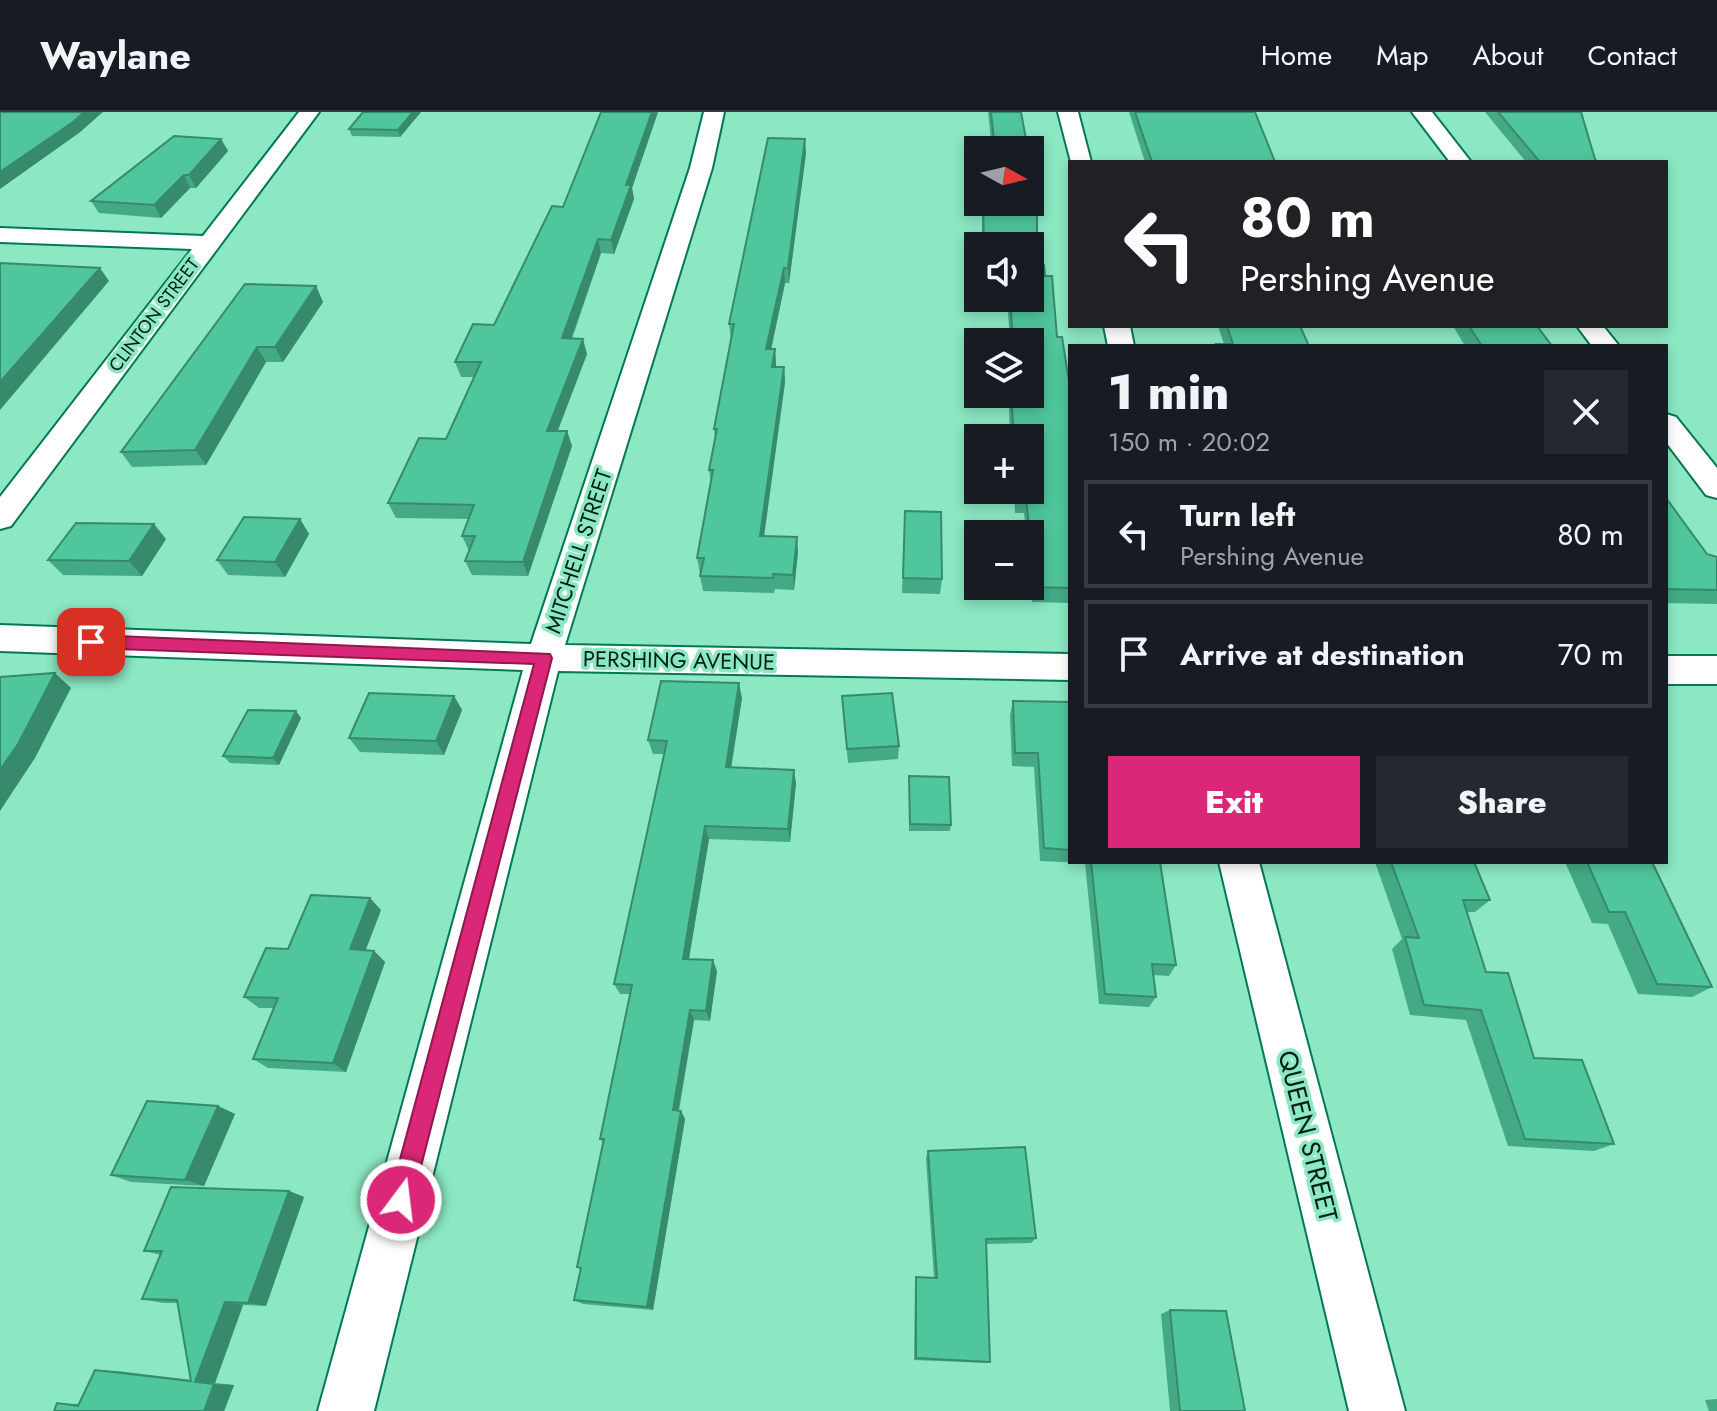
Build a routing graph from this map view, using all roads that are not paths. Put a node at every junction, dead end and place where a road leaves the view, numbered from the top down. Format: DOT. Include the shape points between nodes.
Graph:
graph roads {
  1 [pos="309,112"];
  2 [pos="714,112"];
  3 [pos="1068,112"];
  4 [pos="1422,112"];
  5 [pos="1080,160"];
  6 [pos="1459,160"];
  7 [pos="0,235"];
  8 [pos="207,243"];
  9 [pos="1592,328"];
  10 [pos="1604,344"];
  11 [pos="1668,426"];
  12 [pos="1717,488"];
  13 [pos="0,519"];
  14 [pos="0,638"];
  15 [pos="544,658"];
  16 [pos="1068,667"];
  17 [pos="1668,670"];
  18 [pos="1717,670"];
  19 [pos="1240,864"];
  20 [pos="346,1411"];
  21 [pos="1377,1411"];
  1 -- 8 [label="street, CLINTON STREET"];
  2 -- 15 [label="street, MITCHELL STREET" via="701,168"];
  3 -- 5 [label="street"];
  4 -- 6 [label="street"];
  7 -- 8 [label="street"];
  8 -- 13 [label="street, CLINTON STREET"];
  9 -- 10 [label="street"];
  11 -- 12 [label="street"];
  14 -- 15 [label="street, PERSHING AVENUE"];
  15 -- 16 [label="street, PERSHING AVENUE"];
  15 -- 20 [label="street, MITCHELL STREET"];
  17 -- 18 [label="street"];
  19 -- 21 [label="street, QUEEN STREET"];
}
